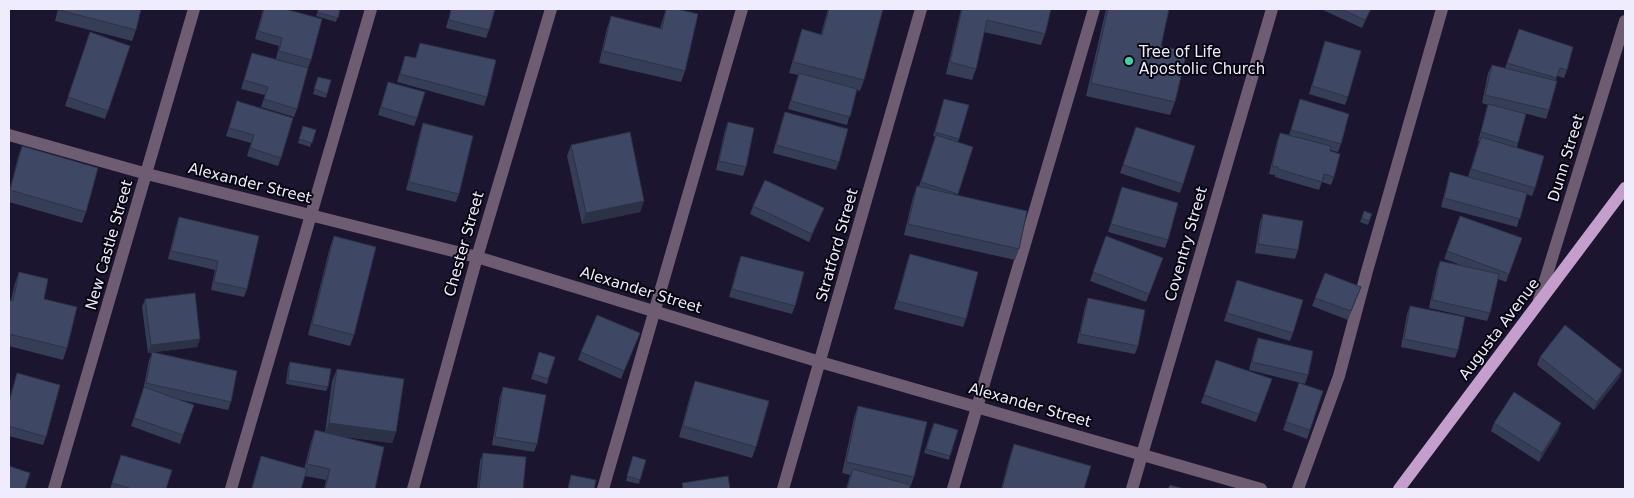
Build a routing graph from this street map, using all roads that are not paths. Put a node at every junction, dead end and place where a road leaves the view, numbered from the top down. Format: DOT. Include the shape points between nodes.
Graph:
graph roads {
  1 [pos="194,9"];
  2 [pos="371,9"];
  3 [pos="552,9"];
  4 [pos="742,9"];
  5 [pos="922,9"];
  6 [pos="1094,9"];
  7 [pos="1272,9"];
  8 [pos="1442,9"];
  9 [pos="1625,21"];
  10 [pos="9,135"];
  11 [pos="147,174"];
  12 [pos="1625,188"];
  13 [pos="310,215"];
  14 [pos="477,257"];
  15 [pos="1538,305"];
  16 [pos="654,311"];
  17 [pos="820,362"];
  18 [pos="977,407"];
  19 [pos="1142,454"];
  20 [pos="54,489"];
  21 [pos="230,489"];
  22 [pos="413,489"];
  23 [pos="603,489"];
  24 [pos="783,489"];
  25 [pos="953,489"];
  26 [pos="1132,489"];
  27 [pos="1261,489"];
  28 [pos="1298,489"];
  29 [pos="1399,489"];
  1 -- 11 [label="street, New Castle Street"];
  2 -- 13 [label="street"];
  3 -- 14 [label="street, Chester Street"];
  4 -- 16 [label="street"];
  5 -- 17 [label="street, Stratford Street"];
  6 -- 18 [label="street"];
  7 -- 19 [label="street, Coventry Street"];
  8 -- 28 [label="street" via="1339,376"];
  9 -- 15 [label="street, Dunn Street"];
  10 -- 11 [label="street, Alexander Street"];
  11 -- 13 [label="street, Alexander Street"];
  11 -- 20 [label="street, New Castle Street"];
  12 -- 15 [label="main road, Augusta Avenue"];
  13 -- 14 [label="street, Alexander Street"];
  13 -- 21 [label="street"];
  14 -- 16 [label="street, Alexander Street"];
  14 -- 22 [label="street, Chester Street"];
  15 -- 29 [label="main road, Augusta Avenue"];
  16 -- 17 [label="street, Alexander Street"];
  16 -- 23 [label="street"];
  17 -- 18 [label="street, Alexander Street"];
  17 -- 24 [label="street, Stratford Street"];
  18 -- 19 [label="street, Alexander Street"];
  18 -- 25 [label="street"];
  19 -- 26 [label="street, Coventry Street"];
  19 -- 27 [label="street, Alexander Street"];
}
